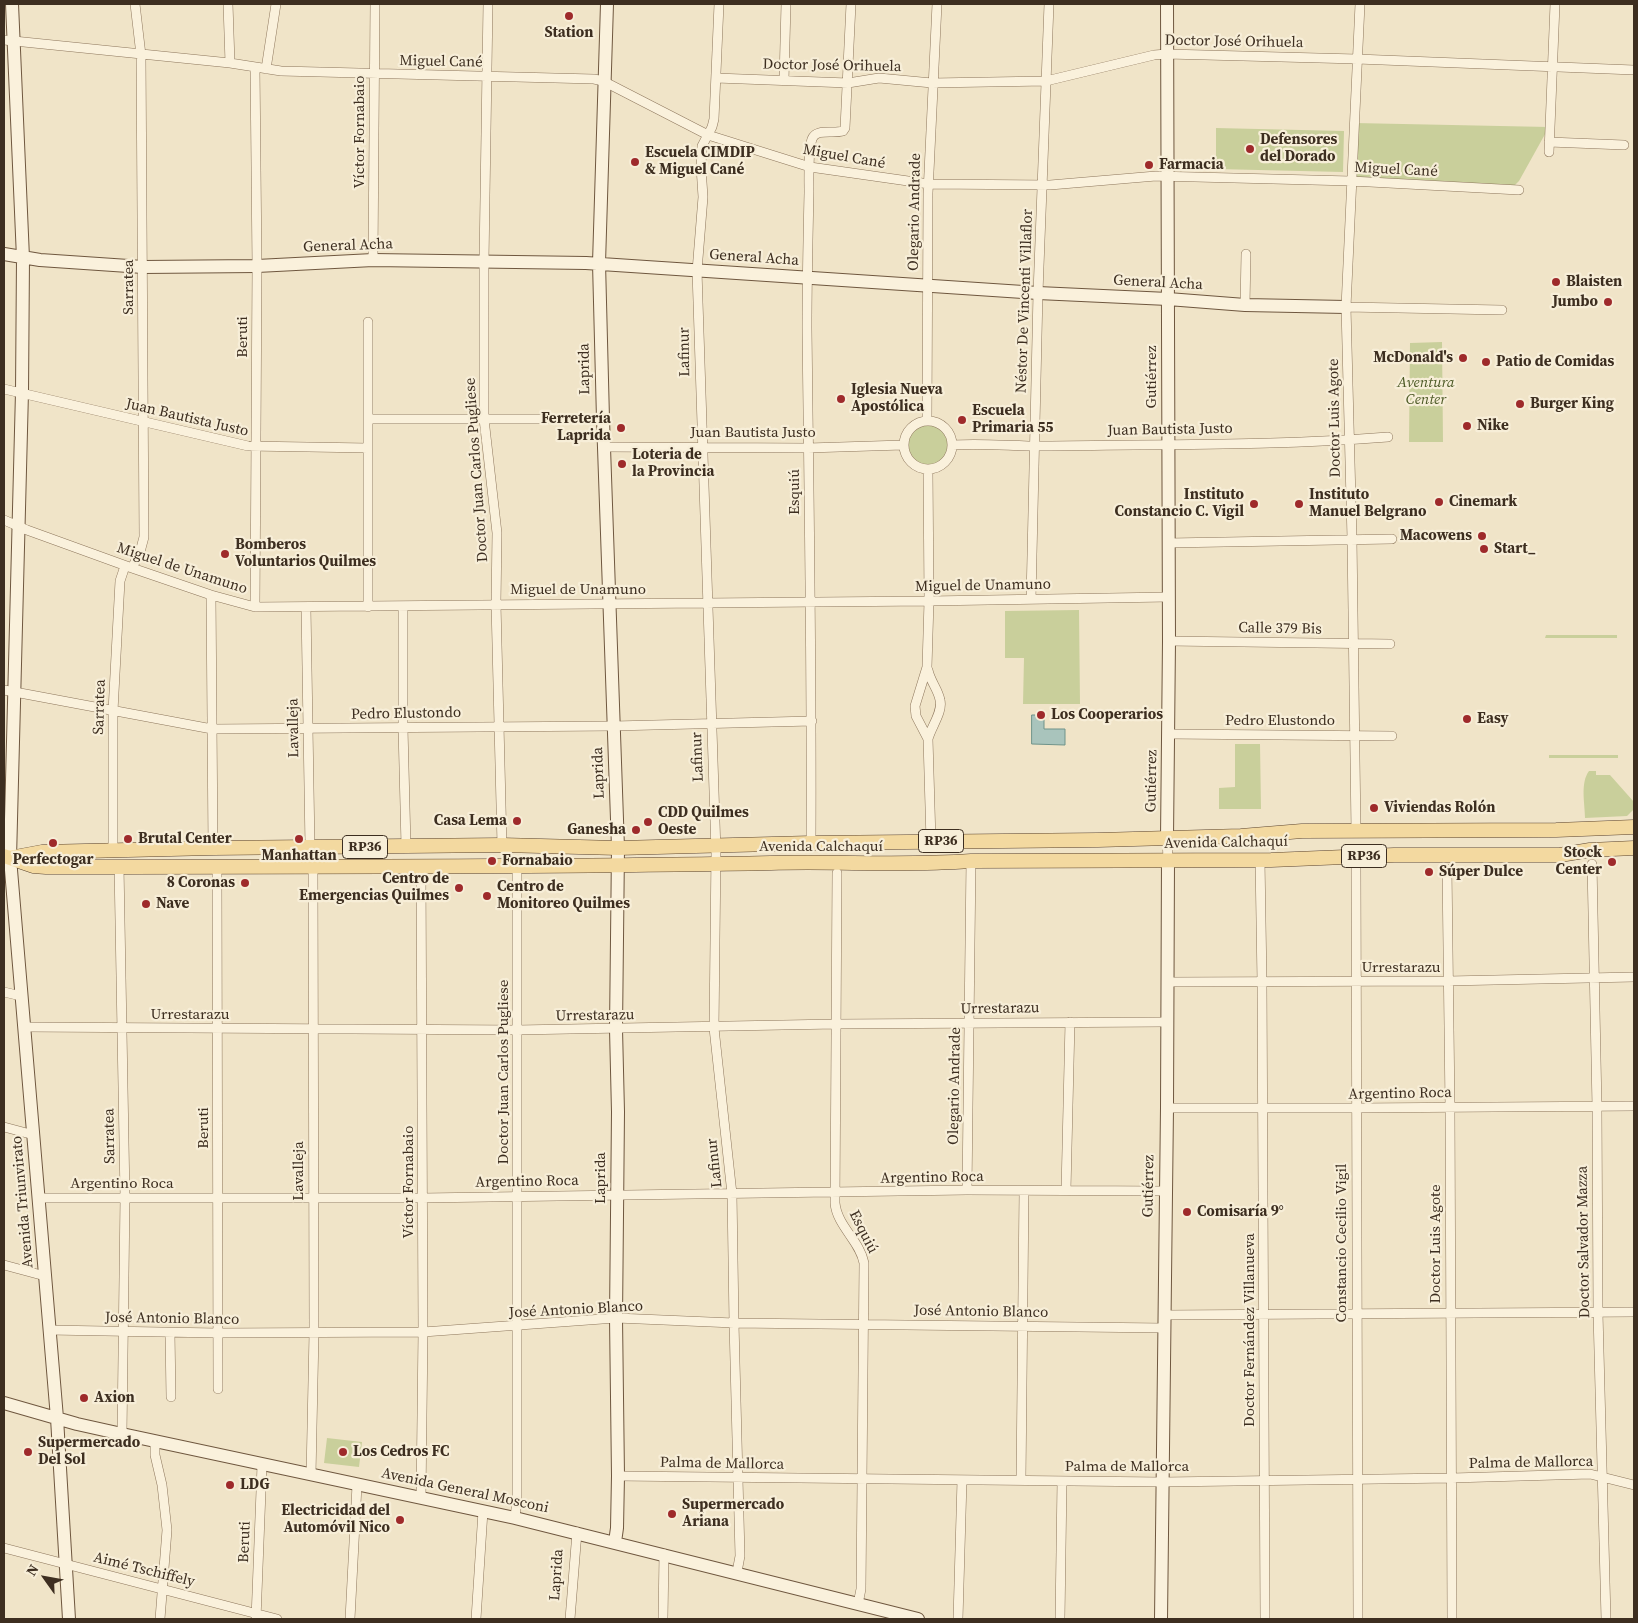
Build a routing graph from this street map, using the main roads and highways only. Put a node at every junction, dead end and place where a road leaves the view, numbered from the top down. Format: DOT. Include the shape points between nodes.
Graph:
graph roads {
  1 [pos="1634,827"];
  2 [pos="1634,848"];
  3 [pos="1634,854"];
  4 [pos="1560,855"];
  5 [pos="7,857"];
  1 -- 5 [label="main road, Avenida Calchaquí / RP36" via="1302,831 1167,838 618,848 502,845 214,848 42,852"];
  2 -- 4 [label="main road, Avenida Calchaquí / RP36"];
  3 -- 4 [label="main road"];
  4 -- 5 [label="main road, Avenida Calchaquí / RP36" via="971,861 937,864 835,862 217,868 34,866"];
}
